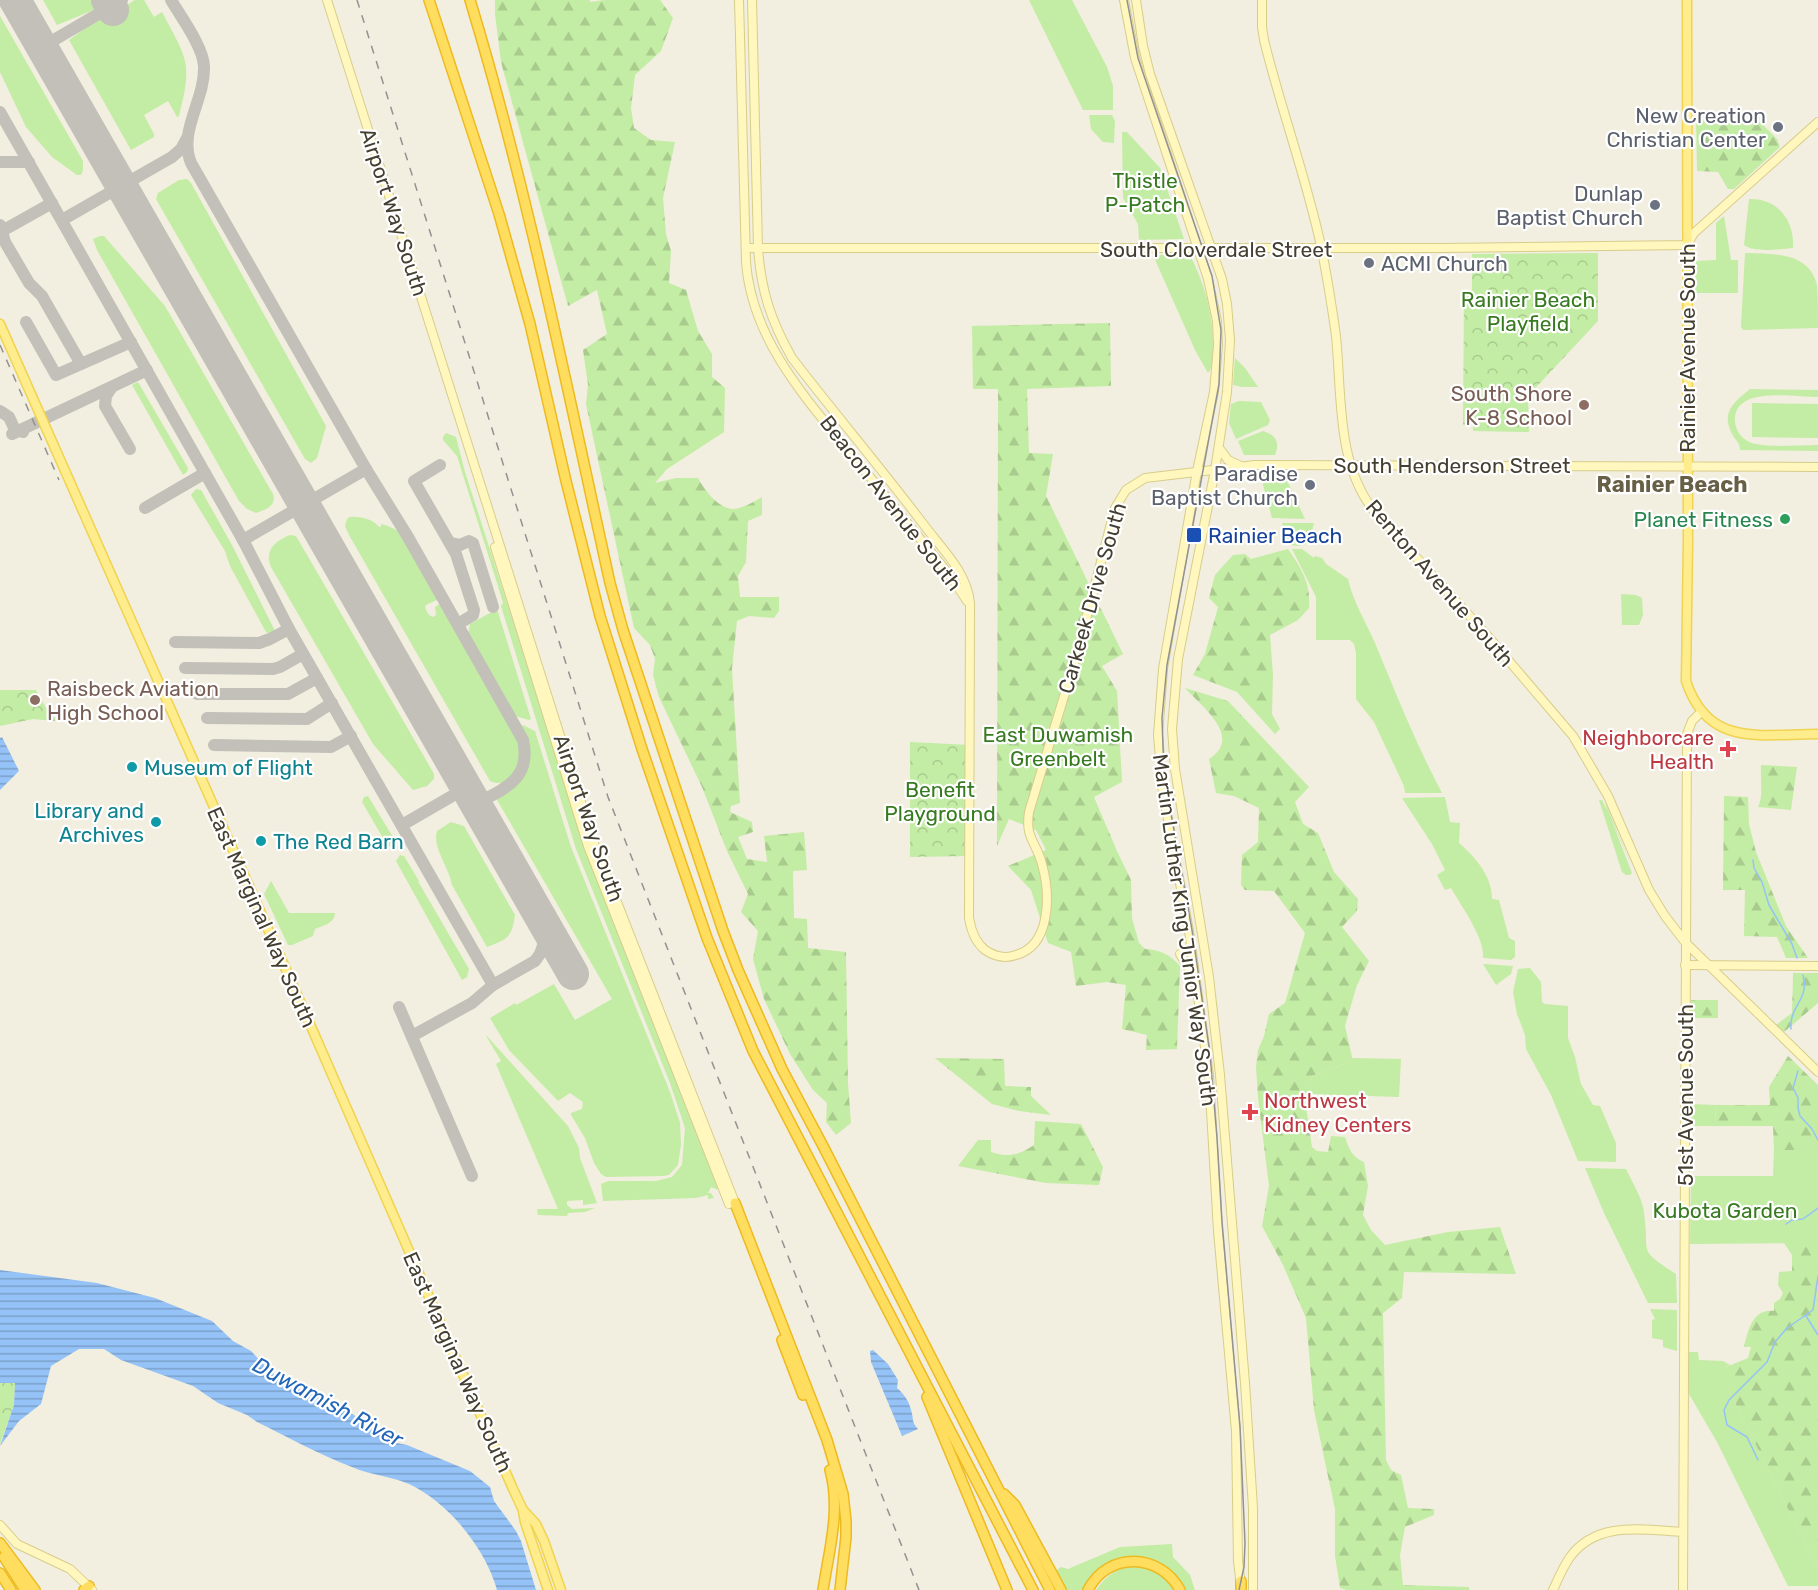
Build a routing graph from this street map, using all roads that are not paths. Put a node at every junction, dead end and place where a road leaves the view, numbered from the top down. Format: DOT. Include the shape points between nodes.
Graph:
graph roads {
  1 [pos="327,0"];
  2 [pos="429,0"];
  3 [pos="470,0"];
  4 [pos="739,0"];
  5 [pos="752,0"];
  6 [pos="1124,0"];
  7 [pos="1136,0"];
  8 [pos="1262,0"];
  9 [pos="1687,0"];
  10 [pos="1818,122"];
  11 [pos="1687,245"];
  12 [pos="746,248"];
  13 [pos="758,248"];
  14 [pos="1197,248"];
  15 [pos="1212,248"];
  16 [pos="1322,248"];
  17 [pos="0,324"];
  18 [pos="1219,448"];
  19 [pos="1687,465"];
  20 [pos="1243,466"];
  21 [pos="1351,466"];
  22 [pos="1818,466"];
  23 [pos="1215,470"];
  24 [pos="1197,471"];
  25 [pos="1126,490"];
  26 [pos="969,605"];
  27 [pos="1701,712"];
  28 [pos="1818,734"];
  29 [pos="1685,942"];
  30 [pos="1180,954"];
  31 [pos="1685,965"];
  32 [pos="1708,965"];
  33 [pos="1728,965"];
  34 [pos="1818,966"];
  35 [pos="1722,979"];
  36 [pos="1196,982"];
  37 [pos="1818,1072"];
  38 [pos="732,1204"];
  39 [pos="907,1344"];
  40 [pos="838,1478"];
  41 [pos="998,1489"];
  42 [pos="523,1510"];
  43 [pos="0,1525"];
  44 [pos="1683,1532"];
  45 [pos="0,1543"];
  46 [pos="0,1551"];
  47 [pos="0,1573"];
  48 [pos="1241,1587"];
  49 [pos="88,1589"];
  50 [pos="824,1589"];
  51 [pos="11,1590"];
  52 [pos="25,1590"];
  53 [pos="35,1590"];
  54 [pos="548,1590"];
  55 [pos="561,1590"];
  56 [pos="840,1590"];
  57 [pos="1006,1590"];
  58 [pos="1033,1590"];
  59 [pos="1050,1590"];
  60 [pos="1061,1590"];
  61 [pos="1088,1590"];
  62 [pos="1180,1590"];
  63 [pos="1253,1590"];
  64 [pos="1552,1590"];
  65 [pos="1683,1590"];
  1 -- 38 [label="main road, Airport Way South" via="588,846"];
  2 -- 39 [label="highway" via="499,214 530,324 600,616 707,938 753,1051"];
  3 -- 41 [label="highway" via="546,291 610,584 723,931 782,1069"];
  4 -- 12 [label="main road, Beacon Avenue South"];
  5 -- 13 [label="main road, Beacon Avenue South"];
  6 -- 14 [label="main road, Martin Luther King Junior Way South" via="1135,58"];
  7 -- 15 [label="main road, Martin Luther King Junior Way South" via="1150,74"];
  8 -- 16 [label="main road, Renton Avenue South" via="1264,40"];
  9 -- 11 [label="main road, Rainier Avenue South"];
  10 -- 11 [label="main road" via="1694,233"];
  11 -- 16 [label="main road, South Cloverdale Street"];
  11 -- 19 [label="main road, Rainier Avenue South"];
  12 -- 13 [label="main road, South Cloverdale Street"];
  12 -- 26 [label="main road, Beacon Avenue South" via="749,287 757,315 781,363 952,578"];
  13 -- 14 [label="main road, South Cloverdale Street"];
  13 -- 26 [label="main road, Beacon Avenue South" via="765,301 792,358 954,564 966,584"];
  14 -- 15 [label="main road, South Cloverdale Street"];
  14 -- 24 [label="main road, Martin Luther King Junior Way South" via="1212,293 1218,345 1214,392"];
  15 -- 16 [label="main road, South Cloverdale Street"];
  15 -- 18 [label="main road, Martin Luther King Junior Way South" via="1225,291 1230,340"];
  16 -- 21 [label="main road, Renton Avenue South"];
  17 -- 42 [label="main road, East Marginal Way South"];
  18 -- 20 [label="main road" via="1227,460"];
  18 -- 23 [label="main road, Martin Luther King Junior Way South"];
  19 -- 21 [label="main road, South Henderson Street"];
  19 -- 22 [label="main road, South Henderson Street"];
  19 -- 27 [label="main road, Rainier Avenue South" via="1686,681"];
  20 -- 21 [label="main road, South Henderson Street"];
  20 -- 23 [label="main road, South Henderson Street"];
  21 -- 29 [label="main road, Renton Avenue South" via="1360,492 1374,512 1573,736 1608,796 1649,890"];
  23 -- 24 [label="main road, South Henderson Street"];
  23 -- 63 [label="main road, Martin Luther King Junior Way South" via="1178,659 1172,729 1218,1052 1245,1383 1253,1508"];
  24 -- 25 [label="main road, South Henderson Street" via="1150,476"];
  24 -- 36 [label="main road, Martin Luther King Junior Way South" via="1163,669 1158,735 1163,793"];
  25 -- 26 [label="main road, Carkeek Drive South" via="1115,508 1078,650 1029,812 1028,833 1040,856 1045,883 1044,925 1037,941 1015,956 1001,957 989,952 972,932"];
  27 -- 28 [label="main road, Rainier Avenue South" via="1716,725 1736,733"];
  27 -- 29 [label="main road, 51st Avenue South" via="1689,725 1687,734"];
  29 -- 31 [label="main road, 51st Avenue South"];
  29 -- 32 [label="main road, Renton Avenue South"];
  30 -- 36 [label="main road"];
  31 -- 32 [label="main road"];
  31 -- 44 [label="main road, 51st Avenue South"];
  32 -- 33 [label="main road"];
  32 -- 35 [label="main road, Renton Avenue South"];
  33 -- 34 [label="main road"];
  33 -- 35 [label="main road"];
  35 -- 37 [label="main road, Renton Avenue South"];
  36 -- 48 [label="main road, Martin Luther King Junior Way South" via="1209,1076 1236,1431"];
  38 -- 40 [label="highway" via="827,1440"];
  38 -- 50 [label="highway" via="832,1479 834,1529"];
  39 -- 57 [label="highway"];
  39 -- 58 [label="highway"];
  40 -- 50 [label="highway" via="839,1532"];
  40 -- 56 [label="highway" via="846,1521"];
  41 -- 59 [label="highway"];
  41 -- 60 [label="highway" via="1015,1505"];
  42 -- 54 [label="main road, East Marginal Way South"];
  42 -- 55 [label="main road, East Marginal Way South" via="536,1524"];
  43 -- 49 [label="main road" via="17,1544 70,1569"];
  44 -- 64 [label="main road" via="1620,1529 1597,1535 1572,1554"];
  44 -- 65 [label="main road, 51st Avenue South"];
  45 -- 53 [label="highway"];
  46 -- 52 [label="highway"];
  47 -- 51 [label="highway"];
  61 -- 62 [label="highway" via="1109,1567 1135,1560 1162,1569"];
}
